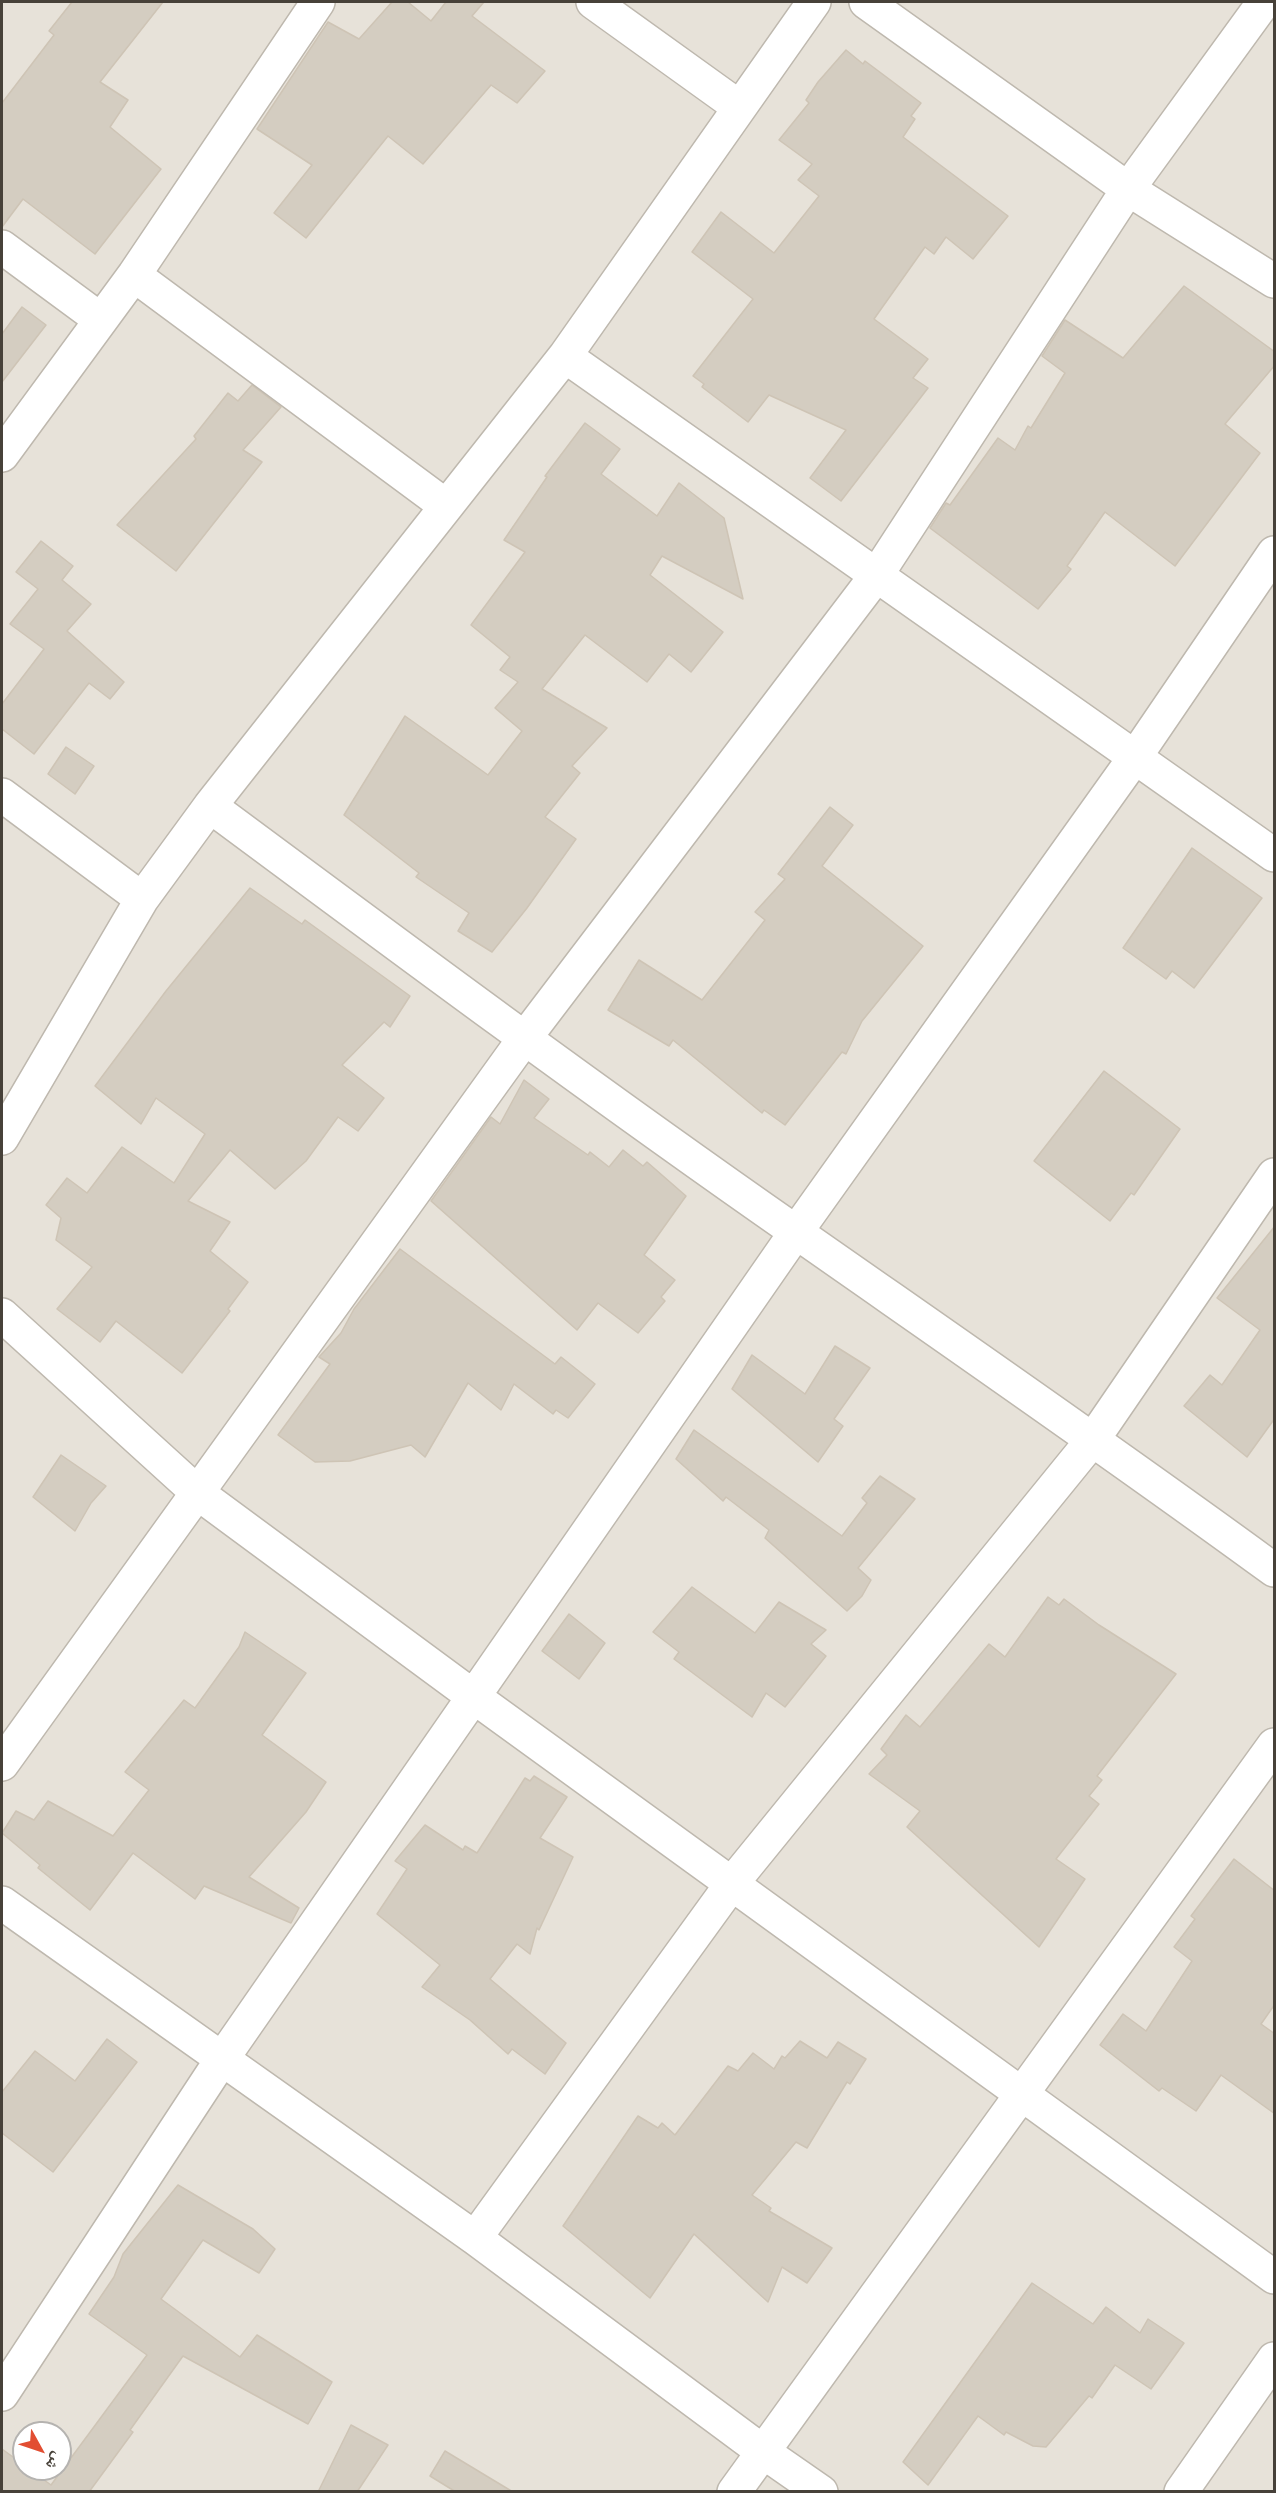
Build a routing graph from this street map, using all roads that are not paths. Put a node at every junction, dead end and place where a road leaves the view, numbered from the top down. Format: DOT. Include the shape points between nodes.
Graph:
graph roads {
  1 [pos="318,2"];
  2 [pos="593,2"];
  3 [pos="814,2"];
  4 [pos="866,2"];
  5 [pos="1264,2"];
  6 [pos="739,106"];
  7 [pos="1128,189"];
  8 [pos="2,247"];
  9 [pos="134,275"];
  10 [pos="1275,281"];
  11 [pos="101,320"];
  12 [pos="565,356"];
  13 [pos="2,455"];
  14 [pos="446,506"];
  15 [pos="1275,553"];
  16 [pos="876,576"];
  17 [pos="1135,757"];
  18 [pos="2,795"];
  19 [pos="210,806"];
  20 [pos="1275,855"];
  21 [pos="142,899"];
  22 [pos="525,1040"];
  23 [pos="2,1138"];
  24 [pos="1275,1175"];
  25 [pos="796,1233"];
  26 [pos="2,1315"];
  27 [pos="1094,1438"];
  28 [pos="199,1494"];
  29 [pos="1275,1570"];
  30 [pos="474,1697"];
  31 [pos="1275,1745"];
  32 [pos="2,1764"];
  33 [pos="733,1882"];
  34 [pos="2,1903"];
  35 [pos="222,2059"];
  36 [pos="1022,2094"];
  37 [pos="475,2238"];
  38 [pos="1275,2277"];
  39 [pos="1275,2359"];
  40 [pos="2,2394"];
  41 [pos="762,2451"];
  42 [pos="734,2492"];
  43 [pos="820,2492"];
  44 [pos="1181,2492"];
  1 -- 9 [label="street"];
  2 -- 6 [label="street"];
  3 -- 6 [label="street"];
  4 -- 7 [label="street"];
  5 -- 7 [label="street"];
  6 -- 12 [label="street"];
  7 -- 10 [label="street"];
  7 -- 16 [label="street"];
  8 -- 11 [label="street"];
  9 -- 11 [label="street"];
  9 -- 14 [label="street"];
  11 -- 13 [label="street"];
  12 -- 14 [label="street"];
  12 -- 16 [label="street"];
  14 -- 19 [label="street"];
  15 -- 17 [label="street"];
  16 -- 17 [label="street"];
  16 -- 22 [label="street"];
  17 -- 20 [label="street"];
  17 -- 25 [label="street"];
  18 -- 21 [label="street"];
  19 -- 21 [label="street"];
  19 -- 22 [label="street"];
  21 -- 23 [label="street"];
  22 -- 25 [label="street"];
  22 -- 28 [label="street"];
  24 -- 27 [label="street"];
  25 -- 27 [label="street"];
  25 -- 30 [label="street"];
  26 -- 28 [label="street"];
  27 -- 29 [label="street"];
  27 -- 33 [label="street"];
  28 -- 30 [label="street"];
  28 -- 32 [label="street"];
  30 -- 33 [label="street"];
  30 -- 35 [label="street"];
  31 -- 36 [label="street"];
  33 -- 36 [label="street"];
  33 -- 37 [label="street"];
  34 -- 35 [label="street"];
  35 -- 37 [label="street"];
  35 -- 40 [label="street"];
  36 -- 38 [label="street"];
  36 -- 41 [label="street"];
  37 -- 41 [label="street"];
  39 -- 44 [label="street"];
  41 -- 42 [label="street"];
  41 -- 43 [label="street"];
}
